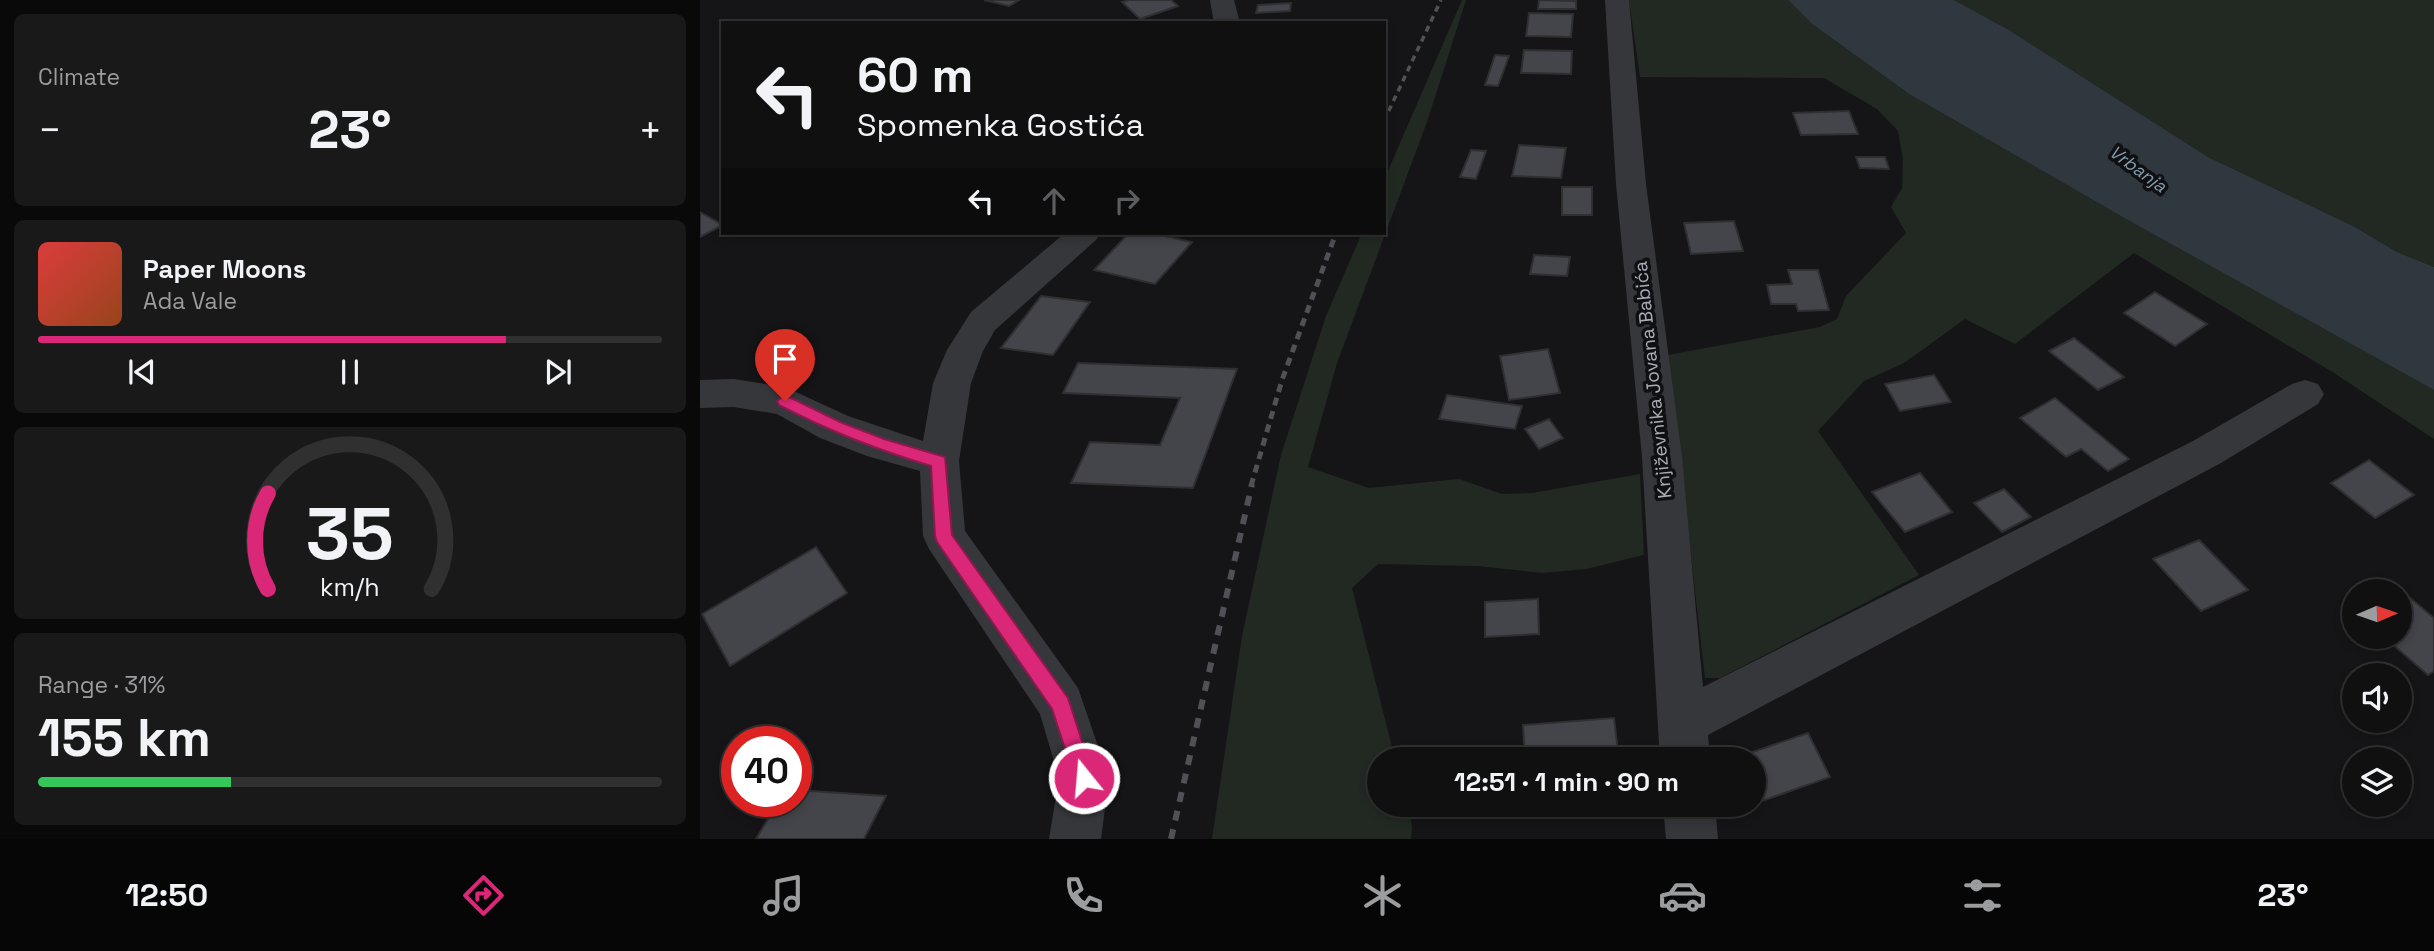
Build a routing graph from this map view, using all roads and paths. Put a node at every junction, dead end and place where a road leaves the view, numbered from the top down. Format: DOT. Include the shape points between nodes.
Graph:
graph roads {
  1 [pos="1222,0"];
  2 [pos="1617,0"];
  3 [pos="1227,21"];
  4 [pos="1083,235"];
  5 [pos="700,394"];
  6 [pos="2305,394"];
  7 [pos="939,461"];
  8 [pos="1684,741"];
  9 [pos="1690,817"];
  10 [pos="1075,839"];
  11 [pos="1692,839"];
  1 -- 3 [label="street"];
  2 -- 8 [label="street, Književnika Jovana Babića" via="1631,184 1662,457"];
  4 -- 7 [label="street" via="983,321 952,383"];
  5 -- 7 [label="street" via="734,393 785,401 869,440"];
  6 -- 8 [label="street"];
  7 -- 10 [label="street" via="944,536 1061,704 1084,778"];
  9 -- 11 [label="street"];
}
